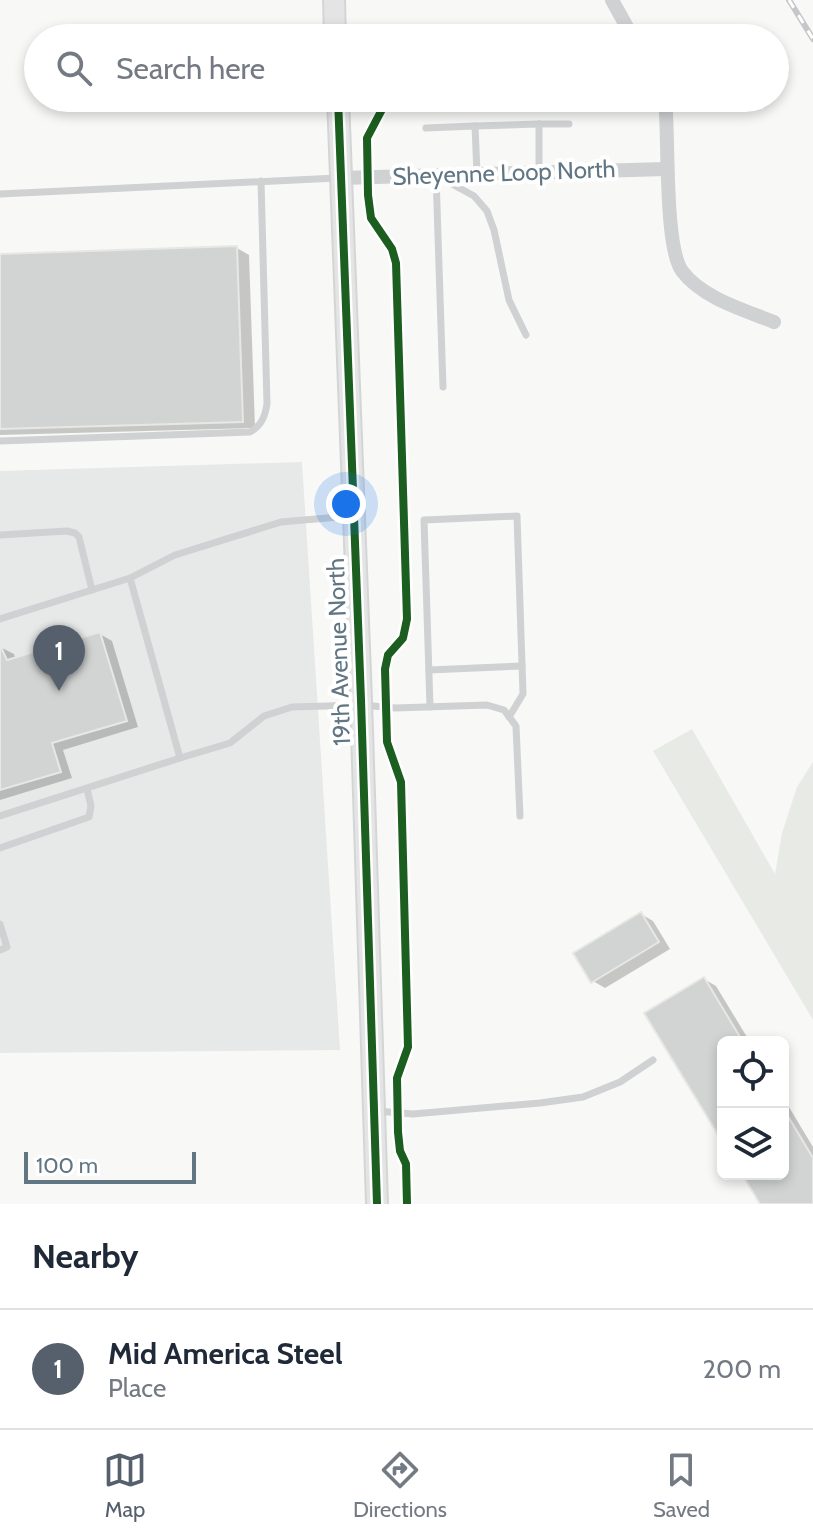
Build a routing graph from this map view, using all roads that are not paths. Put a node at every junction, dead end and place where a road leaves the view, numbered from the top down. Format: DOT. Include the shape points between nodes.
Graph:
graph roads {
  1 [pos="334,0"];
  2 [pos="612,0"];
  3 [pos="335,24"];
  4 [pos="625,24"];
  5 [pos="339,112"];
  6 [pos="665,112"];
  7 [pos="539,124"];
  8 [pos="569,124"];
  9 [pos="475,126"];
  10 [pos="426,128"];
  11 [pos="666,169"];
  12 [pos="539,172"];
  13 [pos="477,174"];
  14 [pos="436,175"];
  15 [pos="341,178"];
  16 [pos="261,181"];
  17 [pos="0,194"];
  18 [pos="774,322"];
  19 [pos="526,335"];
  20 [pos="443,387"];
  21 [pos="0,441"];
  22 [pos="354,516"];
  23 [pos="0,535"];
  24 [pos="130,578"];
  25 [pos="92,590"];
  26 [pos="0,619"];
  27 [pos="522,666"];
  28 [pos="429,670"];
  29 [pos="361,705"];
  30 [pos="430,707"];
  31 [pos="509,717"];
  32 [pos="180,758"];
  33 [pos="87,789"];
  34 [pos="0,816"];
  35 [pos="520,816"];
  36 [pos="0,848"];
  37 [pos="0,924"];
  38 [pos="0,950"];
  39 [pos="653,1060"];
  40 [pos="374,1111"];
  41 [pos="377,1204"];
  1 -- 3 [label="street"];
  2 -- 4 [label="street"];
  5 -- 15 [label="street, 19th Avenue North"];
  6 -- 11 [label="street"];
  7 -- 8 [label="lane"];
  7 -- 9 [label="lane"];
  7 -- 12 [label="lane"];
  9 -- 10 [label="lane"];
  9 -- 13 [label="lane"];
  11 -- 12 [label="street, Sheyenne Loop North"];
  11 -- 18 [label="street" via="682,270 714,298"];
  12 -- 13 [label="street, Sheyenne Loop North"];
  13 -- 14 [label="street, Sheyenne Loop North"];
  14 -- 15 [label="street, Sheyenne Loop North"];
  14 -- 19 [label="lane" via="474,196 487,211 509,300"];
  14 -- 20 [label="lane"];
  15 -- 16 [label="lane"];
  15 -- 22 [label="street, 19th Avenue North"];
  16 -- 17 [label="lane"];
  16 -- 21 [label="lane" via="267,404 257,428"];
  22 -- 24 [label="lane" via="281,522 175,555"];
  22 -- 29 [label="street, 19th Avenue North"];
  23 -- 25 [label="lane" via="75,533"];
  24 -- 25 [label="lane"];
  24 -- 32 [label="lane"];
  25 -- 26 [label="lane"];
  27 -- 28 [label="lane"];
  27 -- 28 [label="lane" via="517,516 424,520"];
  27 -- 31 [label="lane" via="523,694"];
  28 -- 30 [label="lane"];
  29 -- 30 [label="lane"];
  29 -- 32 [label="lane" via="278,710 230,743"];
  29 -- 40 [label="street, 19th Avenue North"];
  30 -- 31 [label="lane" via="487,705"];
  31 -- 35 [label="lane" via="516,726"];
  32 -- 33 [label="lane"];
  33 -- 34 [label="lane"];
  33 -- 36 [label="lane" via="89,817"];
  37 -- 38 [label="lane" via="7,947"];
  39 -- 40 [label="lane" via="620,1082 583,1097 413,1114"];
  40 -- 41 [label="street, 19th Avenue North"];
}
